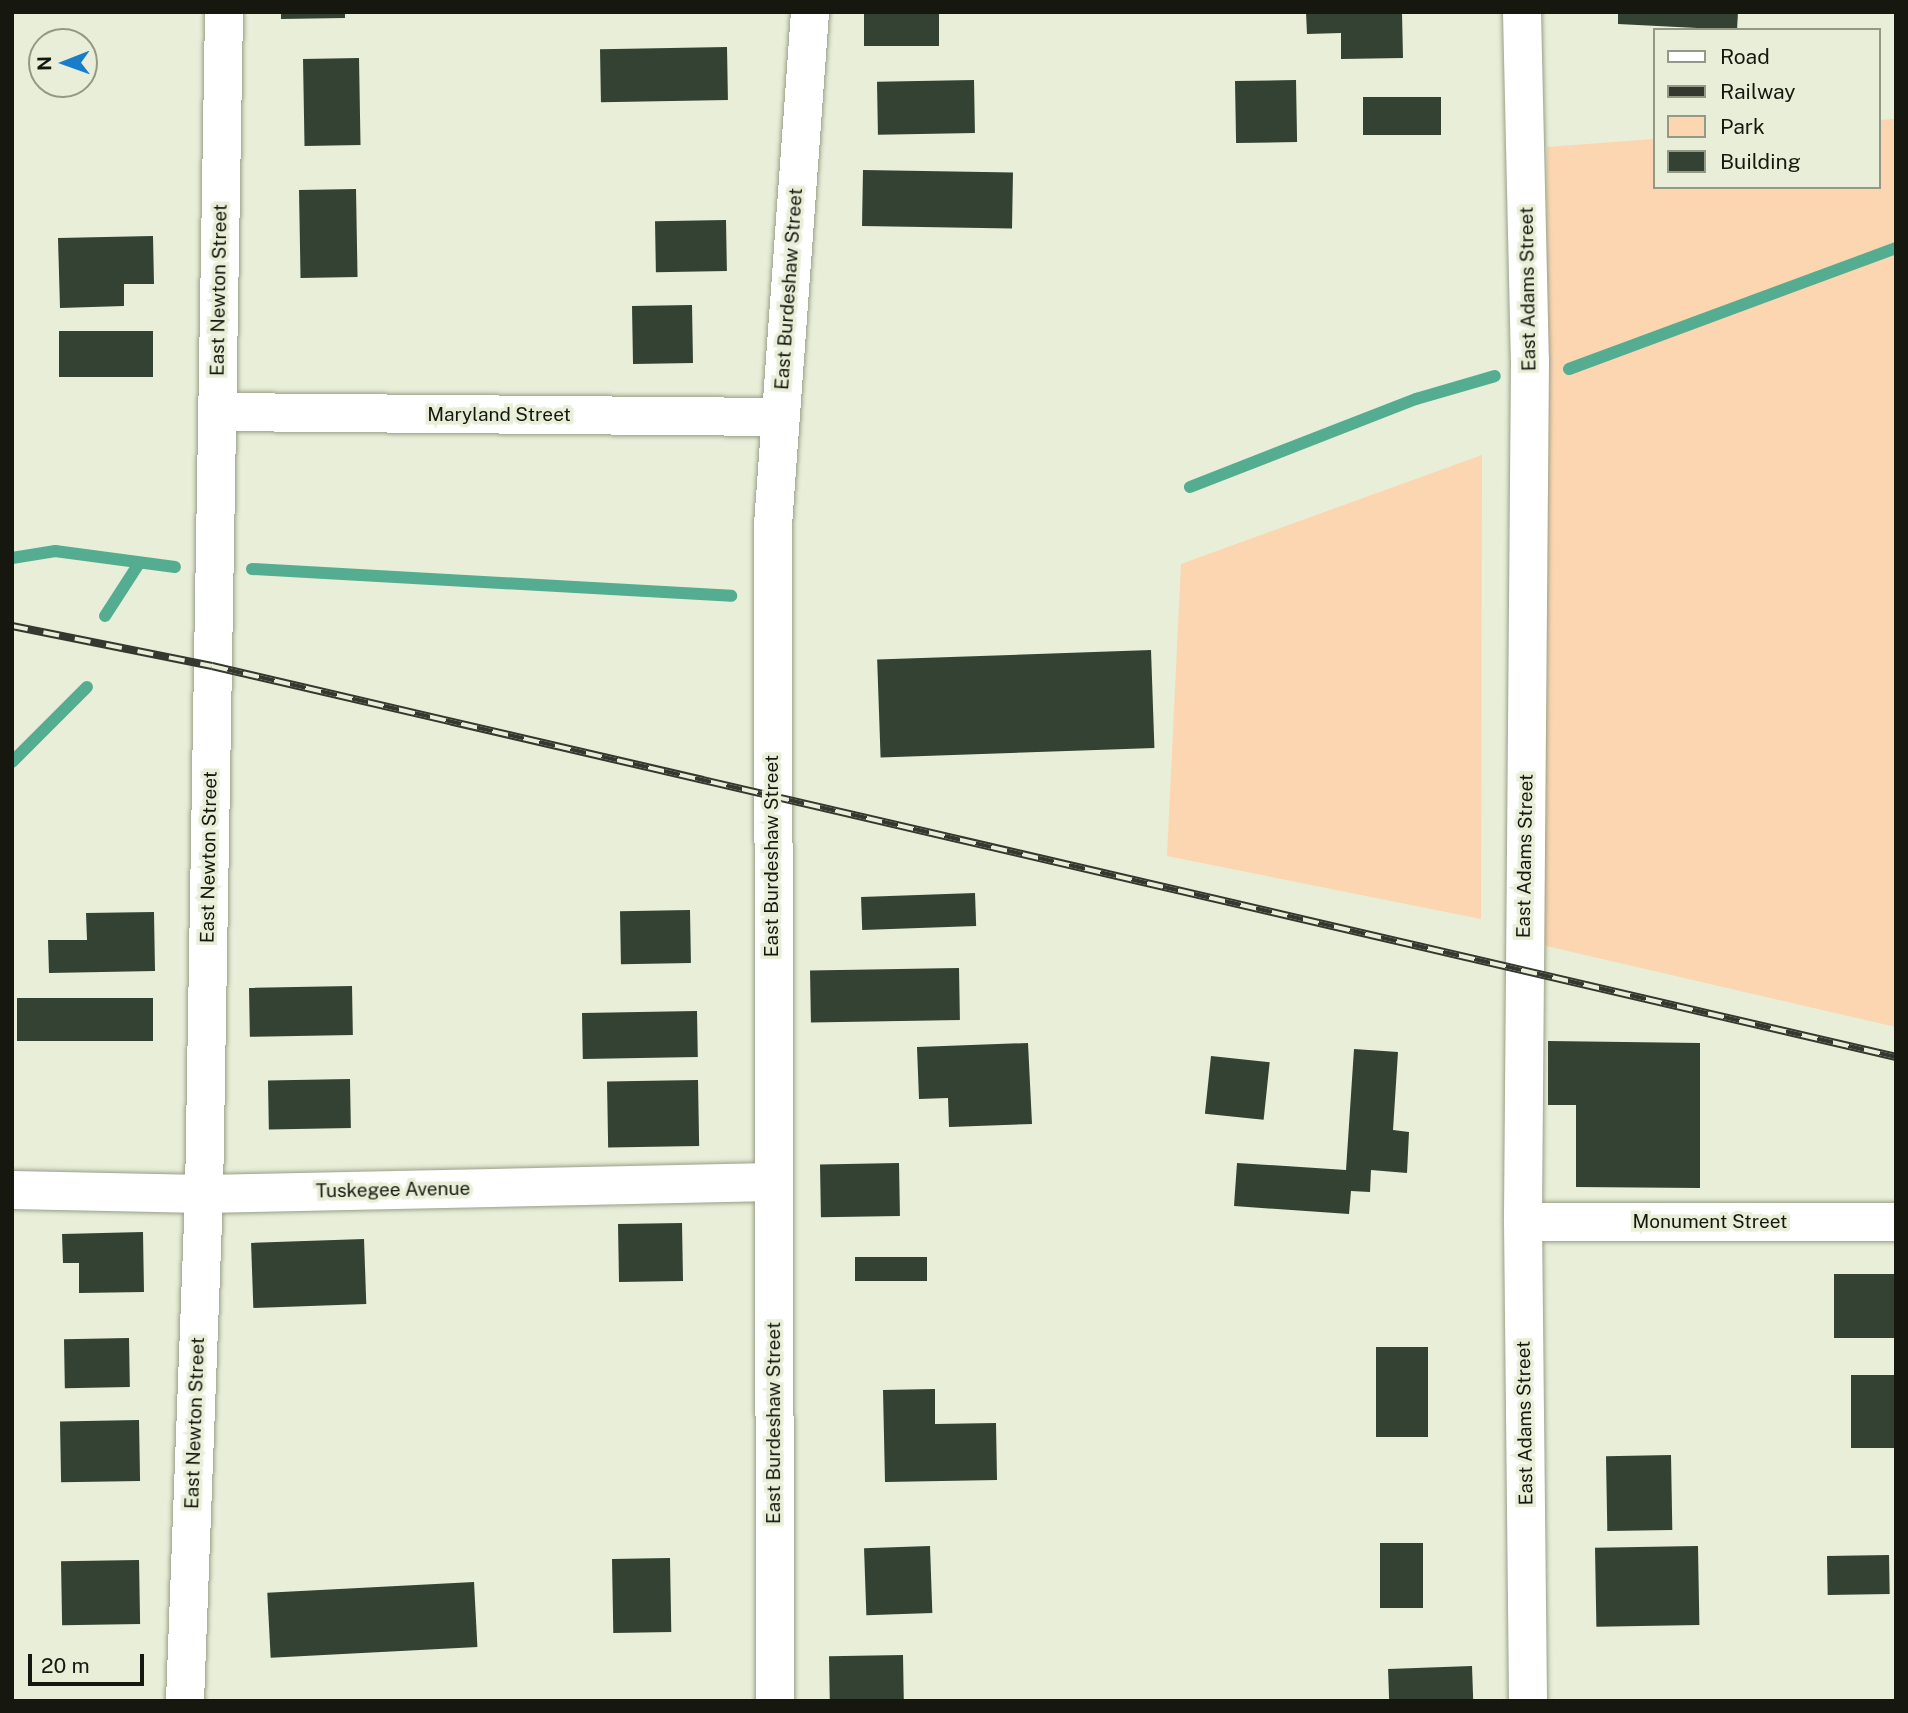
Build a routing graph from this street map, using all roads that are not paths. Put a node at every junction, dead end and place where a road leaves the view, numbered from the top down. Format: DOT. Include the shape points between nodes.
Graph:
graph roads {
  1 [pos="224,12"];
  2 [pos="810,12"];
  3 [pos="1522,12"];
  4 [pos="218,412"];
  5 [pos="780,417"];
  6 [pos="773,1182"];
  7 [pos="12,1190"];
  8 [pos="204,1194"];
  9 [pos="1523,1222"];
  10 [pos="1896,1222"];
  11 [pos="185,1701"];
  12 [pos="775,1701"];
  13 [pos="1528,1701"];
  1 -- 4 [label="street, East Newton Street"];
  2 -- 5 [label="street, East Burdeshaw Street"];
  3 -- 9 [label="street, East Adams Street" via="1530,361"];
  4 -- 5 [label="street, Maryland Street"];
  4 -- 8 [label="street, East Newton Street"];
  5 -- 6 [label="street, East Burdeshaw Street" via="773,525"];
  6 -- 8 [label="street, Tuskegee Avenue"];
  6 -- 12 [label="street, East Burdeshaw Street"];
  7 -- 8 [label="street, Tuskegee Avenue"];
  8 -- 11 [label="street, East Newton Street"];
  9 -- 10 [label="street, Monument Street"];
  9 -- 13 [label="street, East Adams Street"];
}
